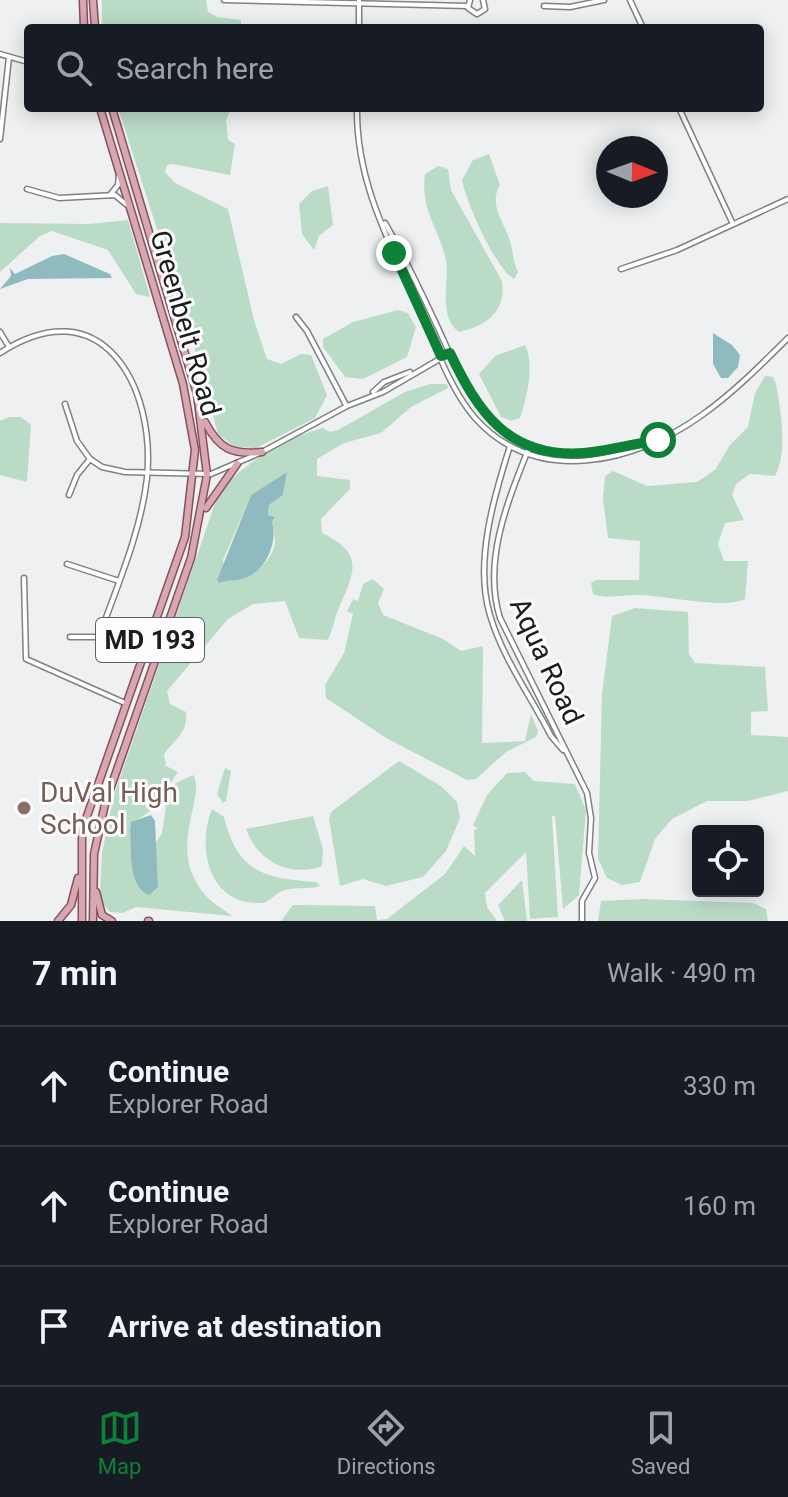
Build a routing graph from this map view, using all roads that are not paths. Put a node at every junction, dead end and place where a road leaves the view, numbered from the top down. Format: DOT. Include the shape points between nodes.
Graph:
graph roads {
  1 [pos="83,0"];
  2 [pos="93,0"];
  3 [pos="224,0"];
  4 [pos="483,0"];
  5 [pos="604,0"];
  6 [pos="630,0"];
  7 [pos="359,2"];
  8 [pos="469,3"];
  9 [pos="544,6"];
  10 [pos="84,24"];
  11 [pos="95,24"];
  12 [pos="359,24"];
  13 [pos="641,24"];
  14 [pos="0,54"];
  15 [pos="9,57"];
  16 [pos="24,61"];
  17 [pos="101,112"];
  18 [pos="113,112"];
  19 [pos="357,112"];
  20 [pos="681,112"];
  21 [pos="0,139"];
  22 [pos="127,158"];
  23 [pos="116,162"];
  24 [pos="119,173"];
  25 [pos="27,189"];
  26 [pos="110,195"];
  27 [pos="788,199"];
  28 [pos="376,209"];
  29 [pos="131,211"];
  30 [pos="732,222"];
  31 [pos="621,269"];
  32 [pos="296,317"];
  33 [pos="0,332"];
  34 [pos="788,338"];
  35 [pos="9,347"];
  36 [pos="0,353"];
  37 [pos="450,353"];
  38 [pos="441,356"];
  39 [pos="65,404"];
  40 [pos="347,406"];
  41 [pos="202,418"];
  42 [pos="514,439"];
  43 [pos="658,440"];
  44 [pos="530,445"];
  45 [pos="510,446"];
  46 [pos="262,452"];
  47 [pos="526,453"];
  48 [pos="90,459"];
  49 [pos="237,464"];
  50 [pos="147,473"];
  51 [pos="194,474"];
  52 [pos="207,475"];
  53 [pos="69,495"];
  54 [pos="202,514"];
  55 [pos="67,564"];
  56 [pos="24,578"];
  57 [pos="119,581"];
  58 [pos="70,637"];
  59 [pos="99,637"];
  60 [pos="145,654"];
  61 [pos="128,704"];
  62 [pos="568,755"];
  63 [pos="98,783"];
  64 [pos="105,804"];
  65 [pos="99,831"];
  66 [pos="82,855"];
  67 [pos="58,921"];
  68 [pos="82,921"];
  69 [pos="93,921"];
  70 [pos="112,921"];
  71 [pos="582,921"];
  1 -- 10 [label="main road"];
  2 -- 11 [label="main road"];
  3 -- 7 [label="street"];
  4 -- 8 [label="street" via="485,9 479,14 471,13"];
  5 -- 9 [label="street"];
  6 -- 13 [label="street"];
  7 -- 8 [label="street"];
  7 -- 12 [label="street"];
  14 -- 15 [label="street"];
  15 -- 16 [label="street"];
  15 -- 21 [label="street"];
  17 -- 23 [label="main road, Greenbelt Road / MD 193"];
  18 -- 22 [label="main road, Greenbelt Road / MD 193"];
  19 -- 28 [label="street" via="360,165"];
  20 -- 30 [label="street"];
  22 -- 23 [label="main road"];
  22 -- 41 [label="main road, Greenbelt Road / MD 193"];
  23 -- 24 [label="main road, Greenbelt Road / MD 193"];
  24 -- 26 [label="street"];
  24 -- 29 [label="main road, Greenbelt Road / MD 193"];
  25 -- 26 [label="street" via="59,198"];
  26 -- 29 [label="street" via="120,197"];
  27 -- 30 [label="street"];
  28 -- 37 [label="street"];
  28 -- 38 [label="street"];
  29 -- 51 [label="main road, Greenbelt Road / MD 193" via="183,384 194,435"];
  30 -- 31 [label="street" via="677,250"];
  32 -- 40 [label="street"];
  33 -- 35 [label="street"];
  34 -- 43 [label="street" via="720,402"];
  35 -- 36 [label="street"];
  35 -- 50 [label="street" via="63,330 108,346 133,387"];
  37 -- 38 [label="street"];
  37 -- 42 [label="street" via="475,404"];
  38 -- 40 [label="street" via="388,389"];
  38 -- 45 [label="street" via="474,417"];
  39 -- 48 [label="street" via="77,441"];
  40 -- 46 [label="street"];
  41 -- 46 [label="main road" via="214,440 229,451"];
  41 -- 52 [label="main road, Greenbelt Road / MD 193"];
  42 -- 44 [label="street"];
  42 -- 45 [label="street, Aqua Road"];
  43 -- 44 [label="street" via="580,453"];
  43 -- 47 [label="street" via="634,452 582,462"];
  44 -- 47 [label="street, Aqua Road"];
  45 -- 47 [label="street"];
  45 -- 62 [label="street, Aqua Road" via="492,517 487,602 496,631 551,736"];
  46 -- 49 [label="street"];
  47 -- 62 [label="street, Aqua Road" via="504,517 494,591 500,618"];
  48 -- 50 [label="street" via="111,470"];
  48 -- 53 [label="street"];
  49 -- 52 [label="street"];
  49 -- 54 [label="main road"];
  50 -- 51 [label="street"];
  50 -- 57 [label="street"];
  51 -- 52 [label="street"];
  51 -- 60 [label="main road, Greenbelt Road / MD 193" via="185,537"];
  52 -- 54 [label="main road, Greenbelt Road / MD 193"];
  54 -- 64 [label="main road, Greenbelt Road / MD 193"];
  55 -- 57 [label="street"];
  56 -- 61 [label="street" via="26,659"];
  57 -- 59 [label="street"];
  58 -- 59 [label="street"];
  59 -- 60 [label="street"];
  60 -- 61 [label="main road, Greenbelt Road / MD 193"];
  61 -- 63 [label="main road, Greenbelt Road / MD 193"];
  62 -- 71 [label="street, Aqua Road" via="590,803 589,853 595,878 582,901"];
  63 -- 64 [label="main road"];
  63 -- 66 [label="main road, Greenbelt Road / MD 193" via="82,836"];
  64 -- 65 [label="main road, Greenbelt Road / MD 193"];
  65 -- 69 [label="main road, Greenbelt Road / MD 193"];
  65 -- 70 [label="main road" via="96,904"];
  66 -- 67 [label="main road" via="74,900"];
  66 -- 68 [label="main road, Greenbelt Road / MD 193"];
}
